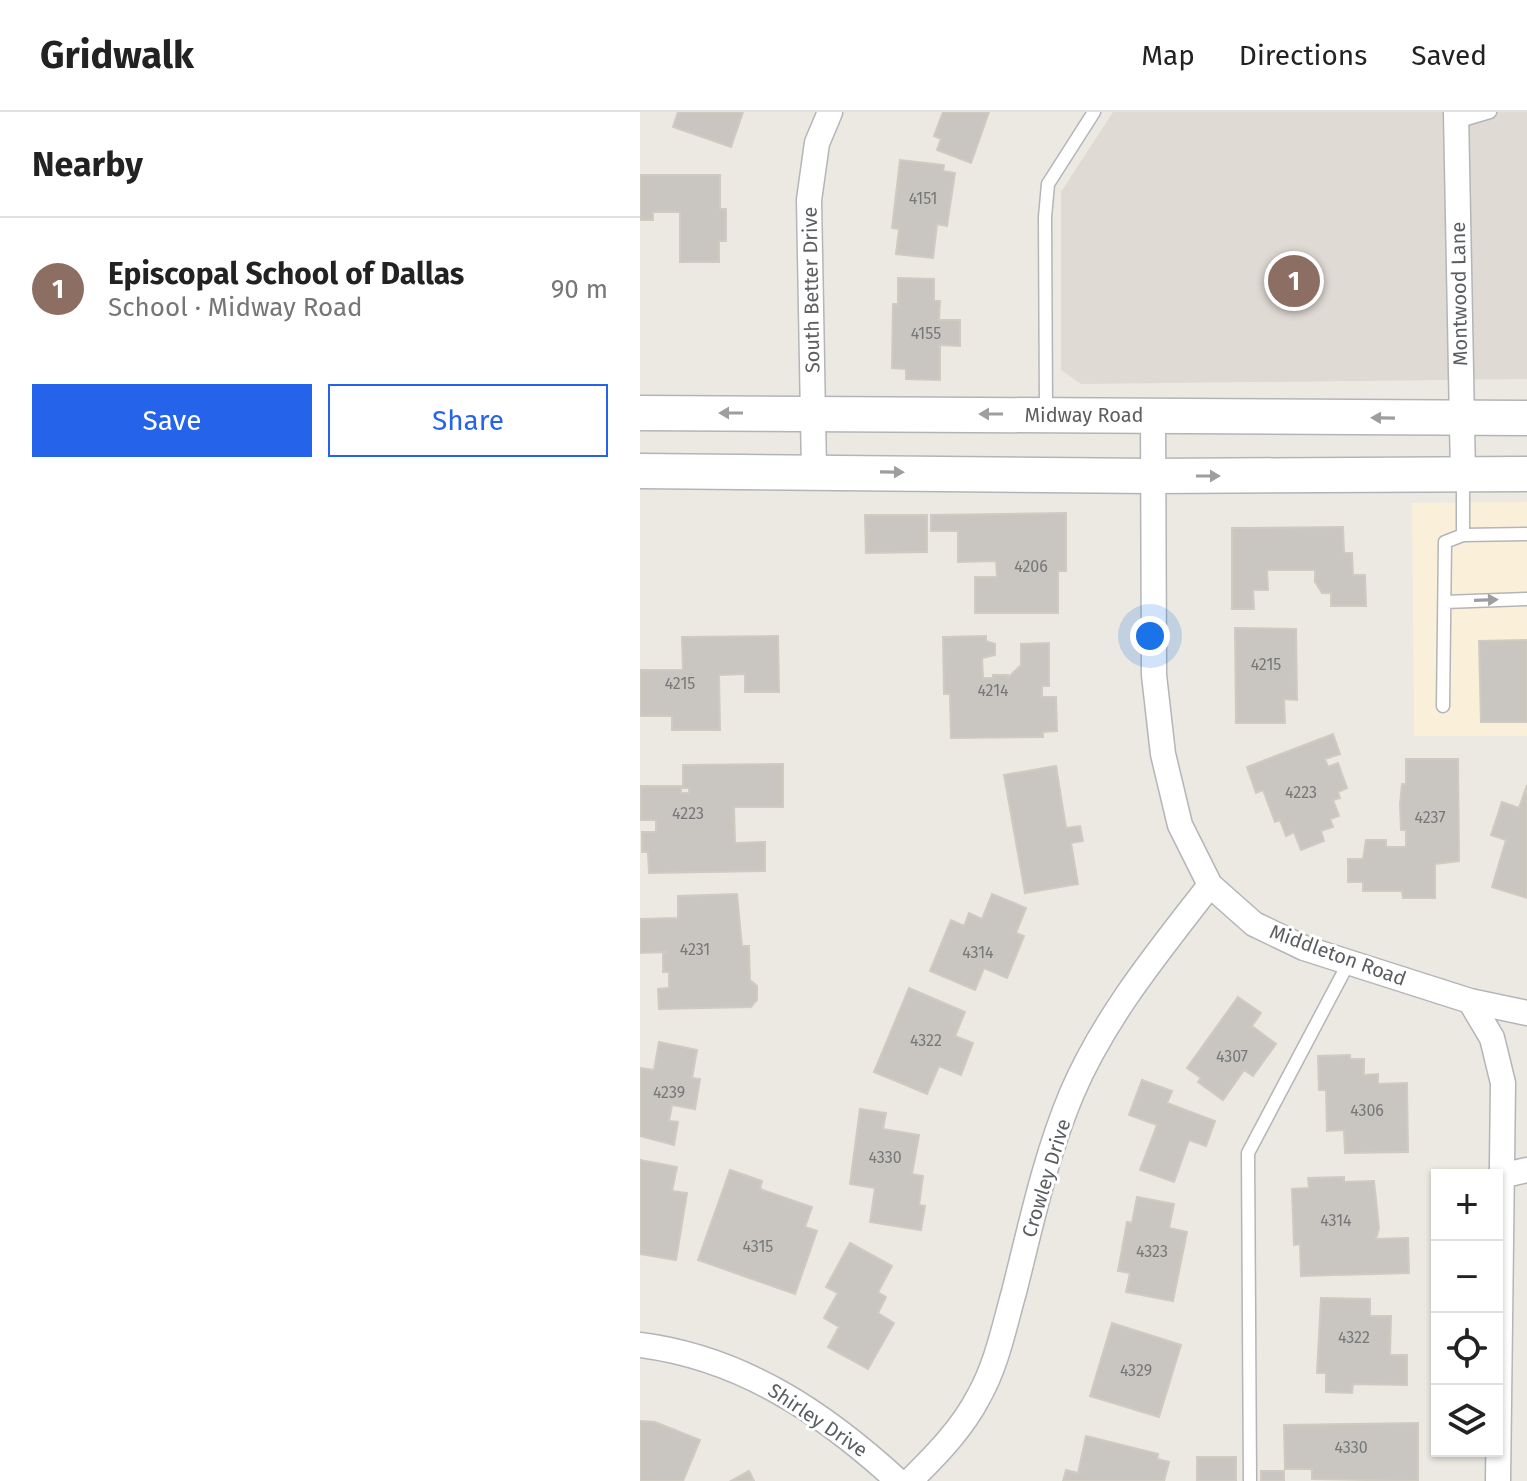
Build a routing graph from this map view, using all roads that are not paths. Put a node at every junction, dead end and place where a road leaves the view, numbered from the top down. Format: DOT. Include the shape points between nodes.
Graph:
graph roads {
  1 [pos="830,112"];
  2 [pos="1094,112"];
  3 [pos="1490,112"];
  4 [pos="1456,117"];
  5 [pos="640,413"];
  6 [pos="813,413"];
  7 [pos="1046,415"];
  8 [pos="1153,415"];
  9 [pos="1527,418"];
  10 [pos="1461,419"];
  11 [pos="640,471"];
  12 [pos="814,471"];
  13 [pos="1527,474"];
  14 [pos="1463,475"];
  15 [pos="1153,476"];
  16 [pos="1527,534"];
  17 [pos="1463,535"];
  18 [pos="1527,599"];
  19 [pos="1445,602"];
  20 [pos="1443,706"];
  21 [pos="1210,885"];
  22 [pos="1349,962"];
  23 [pos="1470,1001"];
  24 [pos="1527,1013"];
  25 [pos="1501,1169"];
  26 [pos="1527,1170"];
  27 [pos="1503,1176"];
  28 [pos="1500,1241"];
  29 [pos="640,1345"];
  30 [pos="898,1481"];
  31 [pos="910,1481"];
  32 [pos="1250,1481"];
  33 [pos="1498,1481"];
  1 -- 6 [label="street, South Better Drive" via="817,143 809,200"];
  2 -- 7 [label="lane" via="1048,184"];
  3 -- 4 [label="lane"];
  4 -- 10 [label="street, Montwood Lane"];
  6 -- 5 [label="main road, Midway Road, one-way"];
  7 -- 6 [label="main road, Midway Road, one-way"];
  6 -- 12 [label="street, South Better Drive"];
  7 -- 8 [label="main road, Midway Road"];
  10 -- 8 [label="main road, Midway Road, one-way"];
  8 -- 15 [label="street, Middleton Road"];
  9 -- 10 [label="main road, Midway Road"];
  10 -- 14 [label="street, Montwood Lane"];
  11 -- 12 [label="main road"];
  12 -- 15 [label="main road, one-way"];
  13 -- 14 [label="main road"];
  15 -- 14 [label="main road, one-way"];
  14 -- 17 [label="lane"];
  15 -- 21 [label="street, Middleton Road" via="1154,675 1163,754 1180,825"];
  16 -- 17 [label="lane"];
  17 -- 19 [label="lane" via="1445,542"];
  19 -- 18 [label="lane, one-way"];
  19 -- 20 [label="lane"];
  21 -- 22 [label="street, Middleton Road" via="1254,924"];
  21 -- 31 [label="street, Crowley Drive" via="1102,1032 1049,1155 998,1351 980,1396 948,1443"];
  22 -- 23 [label="street, Middleton Road"];
  22 -- 32 [label="lane" via="1248,1153"];
  23 -- 24 [label="street, Middleton Road"];
  23 -- 25 [label="street" via="1492,1038 1503,1083"];
  26 -- 27 [label="street"];
  28 -- 33 [label="street"];
  29 -- 30 [label="street, Shirley Drive" via="725,1365 784,1392 857,1443"];
}
